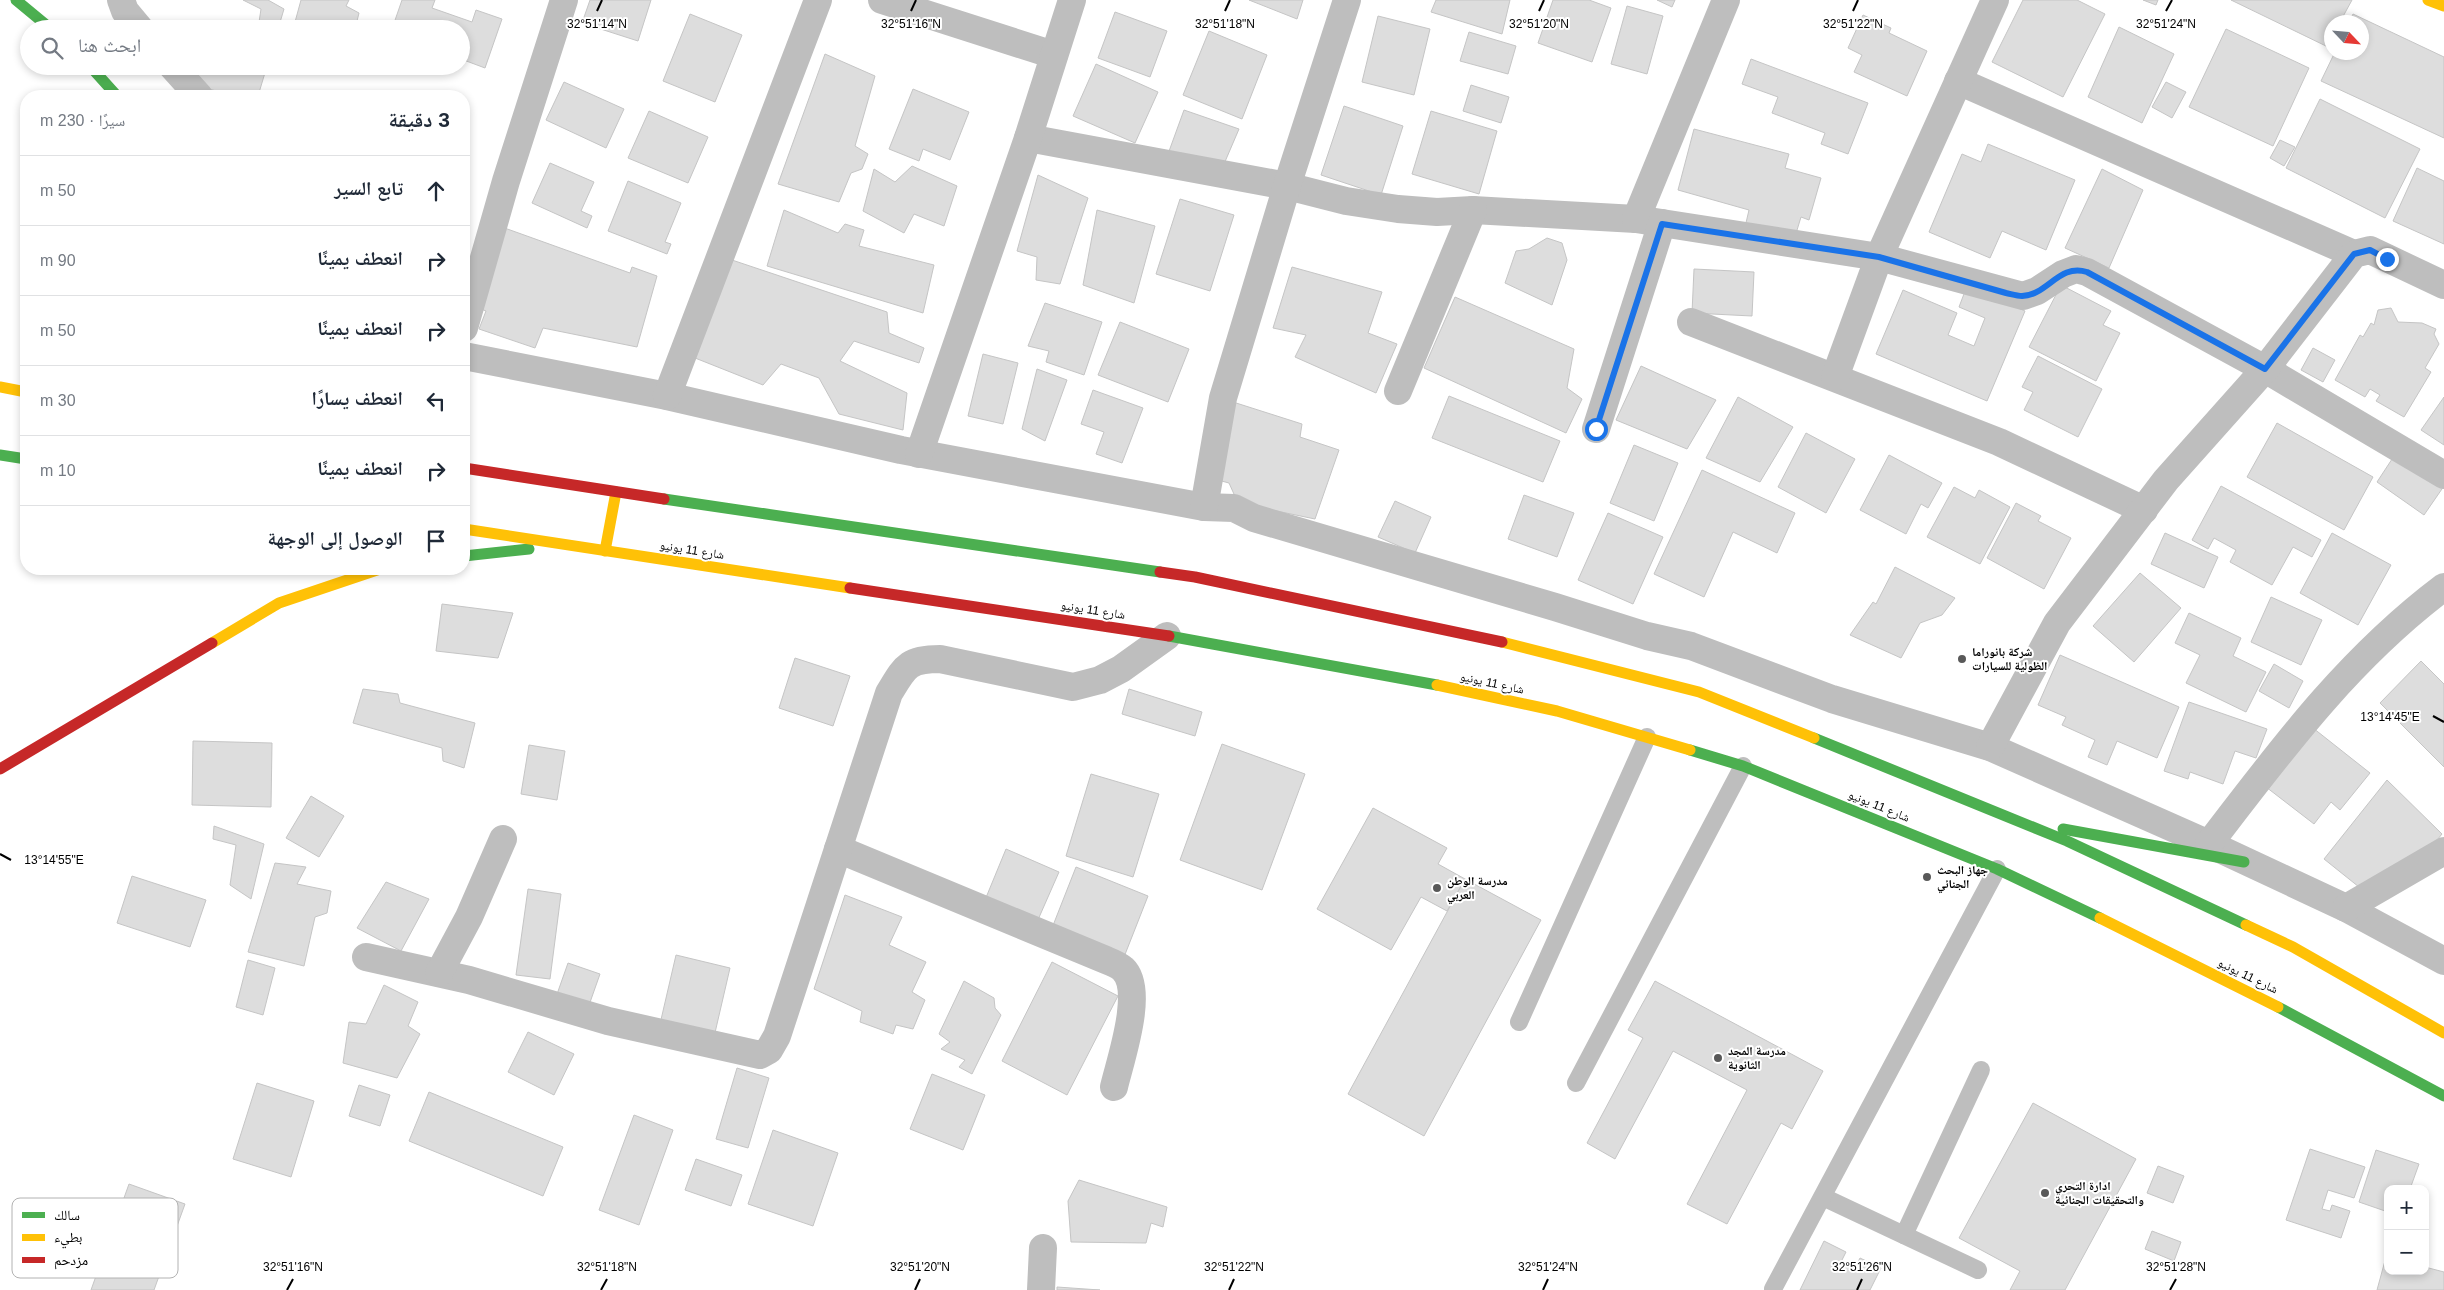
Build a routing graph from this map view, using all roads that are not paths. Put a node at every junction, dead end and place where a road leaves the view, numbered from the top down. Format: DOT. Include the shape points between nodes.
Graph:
graph roads {
  1 [pos="16,0"];
  2 [pos="121,0"];
  3 [pos="564,0"];
  4 [pos="818,0"];
  5 [pos="882,0"];
  6 [pos="1072,0"];
  7 [pos="1347,0"];
  8 [pos="1726,0"];
  9 [pos="1995,0"];
  10 [pos="2428,0"];
  11 [pos="2444,6"];
  12 [pos="39,20"];
  13 [pos="133,20"];
  14 [pos="1054,55"];
  15 [pos="98,75"];
  16 [pos="180,75"];
  17 [pos="1958,81"];
  18 [pos="112,90"];
  19 [pos="193,90"];
  20 [pos="1028,138"];
  21 [pos="1287,186"];
  22 [pos="1473,210"];
  23 [pos="1649,221"];
  24 [pos="2354,254"];
  25 [pos="1879,257"];
  26 [pos="2444,285"];
  27 [pos="470,307"];
  28 [pos="1691,322"];
  29 [pos="470,357"];
  30 [pos="2265,369"];
  31 [pos="1835,377"];
  32 [pos="0,387"];
  33 [pos="20,391"];
  34 [pos="1398,391"];
  35 [pos="667,396"];
  36 [pos="1596,429"];
  37 [pos="919,454"];
  38 [pos="0,455"];
  39 [pos="20,458"];
  40 [pos="482,459"];
  41 [pos="470,469"];
  42 [pos="2444,475"];
  43 [pos="535,480"];
  44 [pos="616,492"];
  45 [pos="1204,507"];
  46 [pos="2144,510"];
  47 [pos="470,530"];
  48 [pos="569,545"];
  49 [pos="605,551"];
  50 [pos="470,555"];
  51 [pos="362,575"];
  52 [pos="2444,587"];
  53 [pos="1167,636"];
  54 [pos="1648,737"];
  55 [pos="1990,747"];
  56 [pos="1743,766"];
  57 [pos="0,769"];
  58 [pos="2015,820"];
  59 [pos="503,839"];
  60 [pos="2209,844"];
  61 [pos="838,849"];
  62 [pos="2444,851"];
  63 [pos="2244,862"];
  64 [pos="1997,869"];
  65 [pos="2346,908"];
  66 [pos="366,957"];
  67 [pos="2444,961"];
  68 [pos="439,973"];
  69 [pos="1519,1022"];
  70 [pos="2444,1033"];
  71 [pos="1981,1070"];
  72 [pos="1576,1083"];
  73 [pos="1114,1087"];
  74 [pos="2444,1096"];
  75 [pos="1823,1197"];
  76 [pos="1904,1235"];
  77 [pos="1043,1248"];
  78 [pos="1978,1270"];
  79 [pos="1773,1289"];
  80 [pos="1040,1290"];
  1 -- 12 [label="main road"];
  2 -- 13 [label="street"];
  3 -- 27 [label="street"];
  4 -- 35 [label="street"];
  5 -- 14 [label="street"];
  6 -- 14 [label="street"];
  7 -- 21 [label="street"];
  8 -- 23 [label="street"];
  9 -- 17 [label="street"];
  10 -- 11 [label="main road"];
  14 -- 20 [label="street"];
  15 -- 18 [label="main road"];
  16 -- 19 [label="street"];
  17 -- 24 [label="street"];
  17 -- 25 [label="street"];
  20 -- 21 [label="street"];
  20 -- 37 [label="street"];
  21 -- 22 [label="street" via="1398,210"];
  21 -- 45 [label="street" via="1223,398"];
  22 -- 23 [label="street"];
  22 -- 34 [label="street"];
  23 -- 25 [label="street"];
  23 -- 36 [label="street"];
  24 -- 26 [label="street" via="2370,250"];
  24 -- 30 [label="street"];
  25 -- 30 [label="street" via="2023,296 2076,269 2087,272"];
  25 -- 31 [label="street"];
  28 -- 31 [label="street"];
  29 -- 35 [label="street"];
  30 -- 42 [label="street"];
  30 -- 46 [label="street" via="2166,480"];
  31 -- 46 [label="street" via="1999,442"];
  32 -- 33 [label="main road"];
  35 -- 37 [label="street"];
  37 -- 45 [label="street"];
  38 -- 39 [label="main road"];
  40 -- 43 [label="main road"];
  41 -- 43 [label="main road"];
  43 -- 44 [label="main road"];
  44 -- 49 [label="main road"];
  44 -- 58 [label="main road" via="1195,577 1463,632 1700,692"];
  45 -- 55 [label="street" via="1234,508 1254,518 1647,636 1691,646 1832,699"];
  46 -- 55 [label="street" via="2057,623"];
  47 -- 48 [label="main road, شارع 11 يونيو"];
  48 -- 49 [label="main road, شارع 11 يونيو"];
  48 -- 50 [label="main road"];
  49 -- 53 [label="main road, شارع 11 يونيو"];
  51 -- 57 [label="main road" via="279,603"];
  52 -- 60 [label="street" via="2406,616 2331,690 2296,730"];
  53 -- 54 [label="main road, شارع 11 يونيو" via="1394,676 1557,711"];
  53 -- 61 [label="street" via="1121,669 1100,680 1073,687 940,659 919,659 902,671 889,693"];
  54 -- 56 [label="main road, شارع 11 يونيو"];
  54 -- 69 [label="lane"];
  55 -- 60 [label="street"];
  56 -- 64 [label="main road, شارع 11 يونيو"];
  56 -- 72 [label="lane"];
  58 -- 63 [label="main road"];
  58 -- 70 [label="main road" via="2293,947"];
  59 -- 68 [label="street" via="469,917"];
  60 -- 63 [label="street"];
  61 -- 68 [label="street" via="777,1036 769,1050 760,1054 608,1021"];
  61 -- 73 [label="street" via="1124,969 1133,988 1128,1028"];
  62 -- 65 [label="street"];
  63 -- 65 [label="street"];
  64 -- 74 [label="main road, شارع 11 يونيو" via="2299,1017"];
  64 -- 75 [label="lane"];
  65 -- 67 [label="street"];
  66 -- 68 [label="street"];
  71 -- 76 [label="lane"];
  75 -- 76 [label="lane"];
  75 -- 79 [label="lane"];
  76 -- 78 [label="lane"];
  77 -- 80 [label="street"];
}
